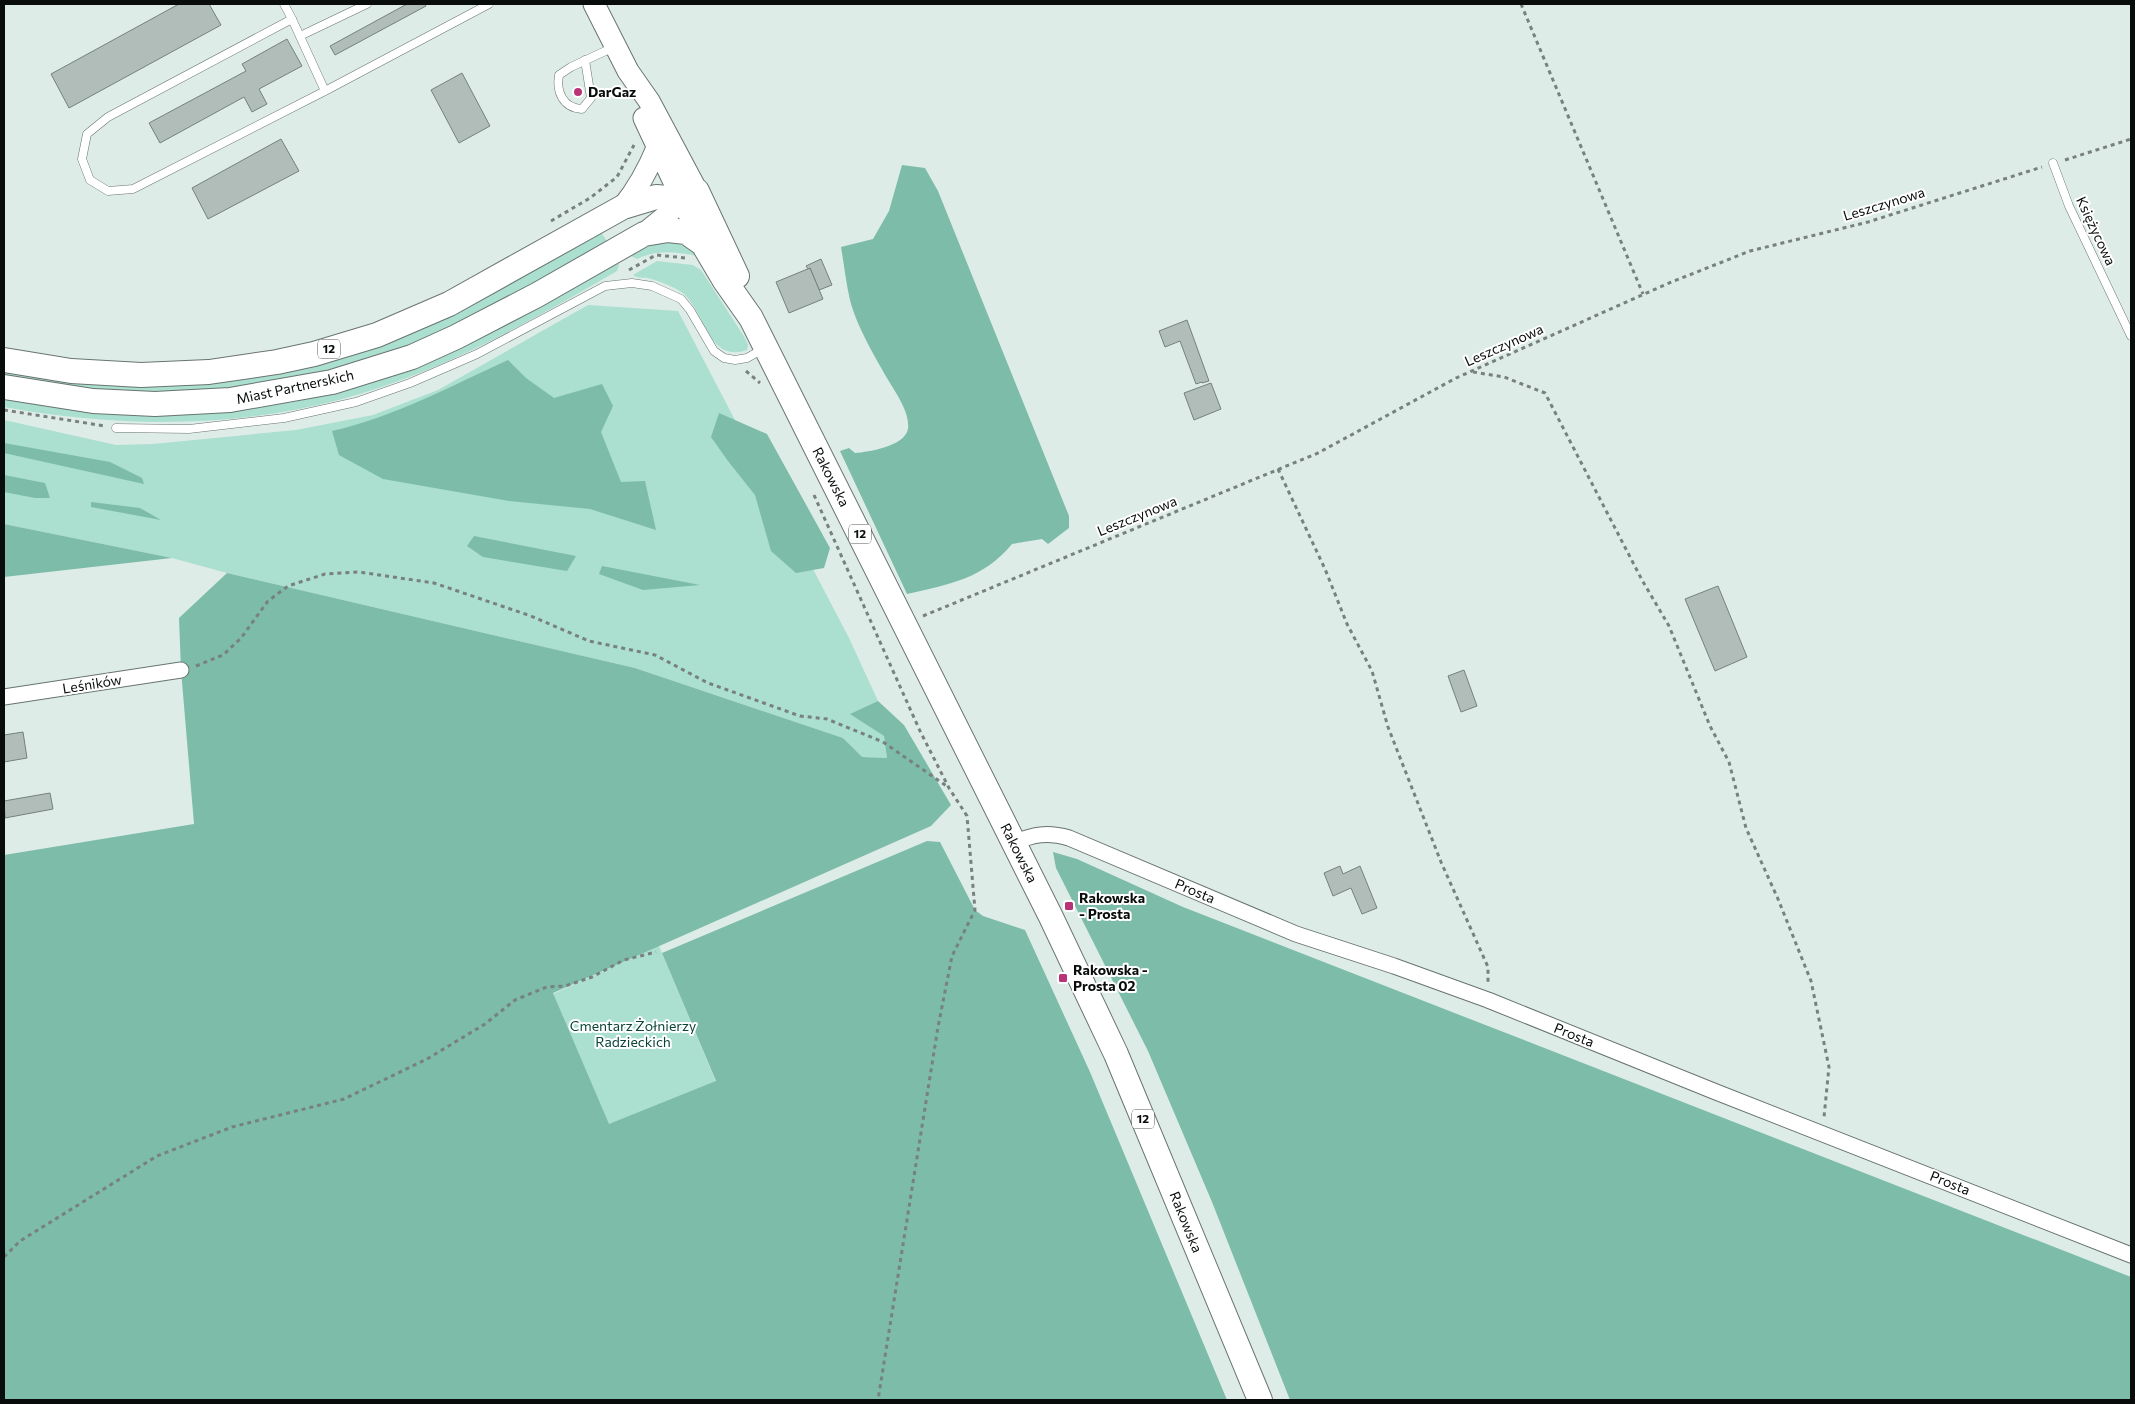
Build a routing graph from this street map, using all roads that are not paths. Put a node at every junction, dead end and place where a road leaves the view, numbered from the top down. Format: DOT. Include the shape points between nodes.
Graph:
graph roads {
  1 [pos="284,4"];
  2 [pos="367,4"];
  3 [pos="489,4"];
  4 [pos="594,4"];
  5 [pos="292,19"];
  6 [pos="300,36"];
  7 [pos="615,46"];
  8 [pos="585,60"];
  9 [pos="628,71"];
  10 [pos="325,91"];
  11 [pos="657,148"];
  12 [pos="2053,163"];
  13 [pos="689,195"];
  14 [pos="623,206"];
  15 [pos="644,234"];
  16 [pos="697,251"];
  17 [pos="751,318"];
  18 [pos="2131,336"];
  19 [pos="766,347"];
  20 [pos="4,360"];
  21 [pos="4,387"];
  22 [pos="116,428"];
  23 [pos="181,670"];
  24 [pos="4,697"];
  25 [pos="1014,843"];
  26 [pos="2131,1255"];
  27 [pos="1260,1400"];
  1 -- 5 [label="lane"];
  2 -- 6 [label="lane"];
  3 -- 10 [label="lane"];
  4 -- 7 [label="main road, Rakowska"];
  5 -- 6 [label="lane"];
  5 -- 10 [label="lane" via="108,117 87,134 82,159 90,180 108,191 134,189"];
  6 -- 10 [label="lane"];
  7 -- 8 [label="lane"];
  7 -- 9 [label="main road, Rakowska"];
  8 -- 8 [label="lane" via="591,98 582,109 574,109 560,94 559,75"];
  9 -- 11 [label="main road, Rakowska" via="636,100"];
  9 -- 13 [label="main road, Rakowska" via="649,101"];
  11 -- 13 [label="main road, Rakowska"];
  11 -- 14 [label="main road, Miast Partnerskich" via="636,191"];
  12 -- 18 [label="lane, Księżycowa" via="2069,206"];
  13 -- 14 [label="main road, Miast Partnerskich / 12" via="656,197"];
  13 -- 15 [label="main road, Miast Partnerskich"];
  13 -- 16 [label="main road, Rakowska"];
  13 -- 17 [label="main road, Rakowska / 12" via="735,269"];
  14 -- 20 [label="main road, Miast Partnerskich / 12" via="450,304 377,335 314,354 209,372 141,375 71,371"];
  15 -- 16 [label="main road, Miast Partnerskich / 12" via="678,230 692,235"];
  15 -- 21 [label="main road, Miast Partnerskich / 12" via="456,337 412,357 332,382 230,400 155,404 93,401"];
  16 -- 17 [label="main road, Rakowska / 12" via="726,281"];
  17 -- 19 [label="main road, Rakowska / 12"];
  19 -- 22 [label="lane" via="746,358 724,358 714,351 681,299 652,286 632,283 605,286 477,354 356,402 284,418 189,429"];
  19 -- 25 [label="main road, Rakowska / 12"];
  23 -- 24 [label="street, Leśników"];
  25 -- 26 [label="street, Prosta" via="1038,834 1069,838 1296,934 1488,1000"];
  25 -- 27 [label="main road, Rakowska / 12" via="1116,1054"];
}
